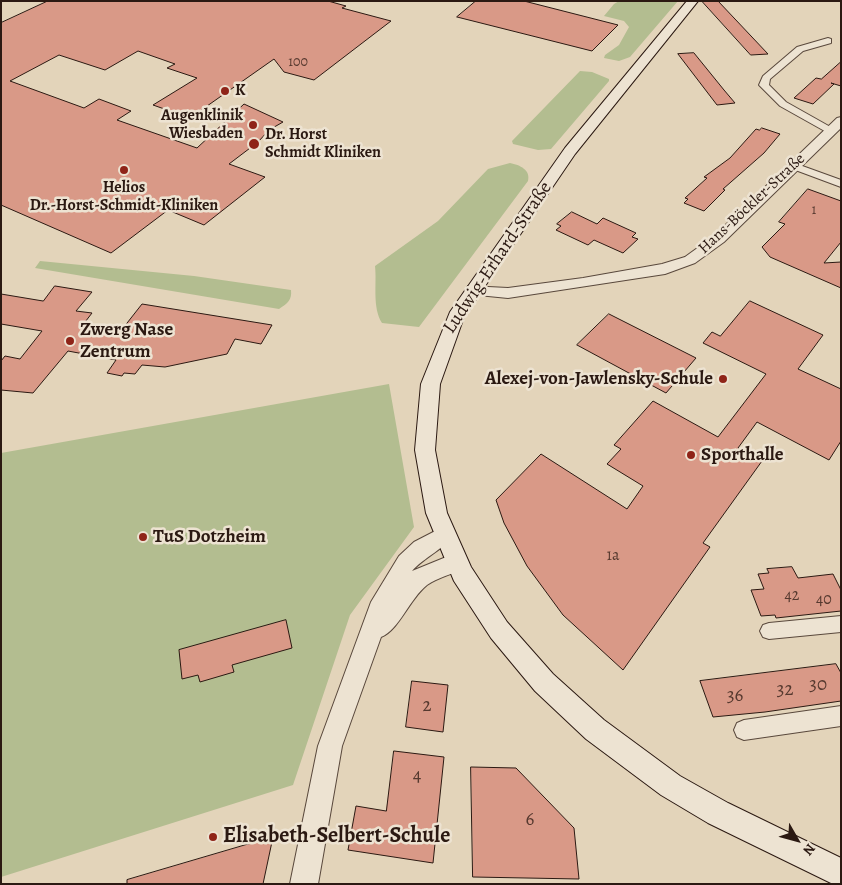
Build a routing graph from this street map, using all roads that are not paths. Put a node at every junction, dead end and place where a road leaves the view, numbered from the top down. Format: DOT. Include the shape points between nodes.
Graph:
graph roads {
  1 [pos="693,1"];
  2 [pos="828,41"];
  3 [pos="841,121"];
  4 [pos="830,131"];
  5 [pos="794,166"];
  6 [pos="841,184"];
  7 [pos="478,284"];
  8 [pos="443,536"];
  9 [pos="456,562"];
  10 [pos="841,624"];
  11 [pos="769,630"];
  12 [pos="368,645"];
  13 [pos="841,716"];
  14 [pos="744,730"];
  15 [pos="841,873"];
  16 [pos="304,884"];
  1 -- 7 [label="main road, Ludwig-Erhard-Straße" via="570,151"];
  2 -- 4 [label="street" via="800,49 766,78 764,85 782,104"];
  3 -- 4 [label="street, Hans-Böckler-Straße"];
  4 -- 5 [label="street, Hans-Böckler-Straße"];
  5 -- 6 [label="street"];
  5 -- 7 [label="street, Hans-Böckler-Straße" via="719,239 690,260 646,273 501,293"];
  7 -- 8 [label="main road, Ludwig-Erhard-Straße" via="442,341 429,384 425,459 429,488"];
  8 -- 9 [label="main road, Ludwig-Erhard-Straße"];
  8 -- 12 [label="street" via="418,549 400,571 382,602"];
  9 -- 12 [label="street" via="414,583"];
  9 -- 15 [label="main road, Ludwig-Erhard-Straße" via="516,652 573,712 650,772 695,799"];
  10 -- 11 [label="street"];
  12 -- 16 [label="street" via="330,746"];
  13 -- 14 [label="street"];
}
